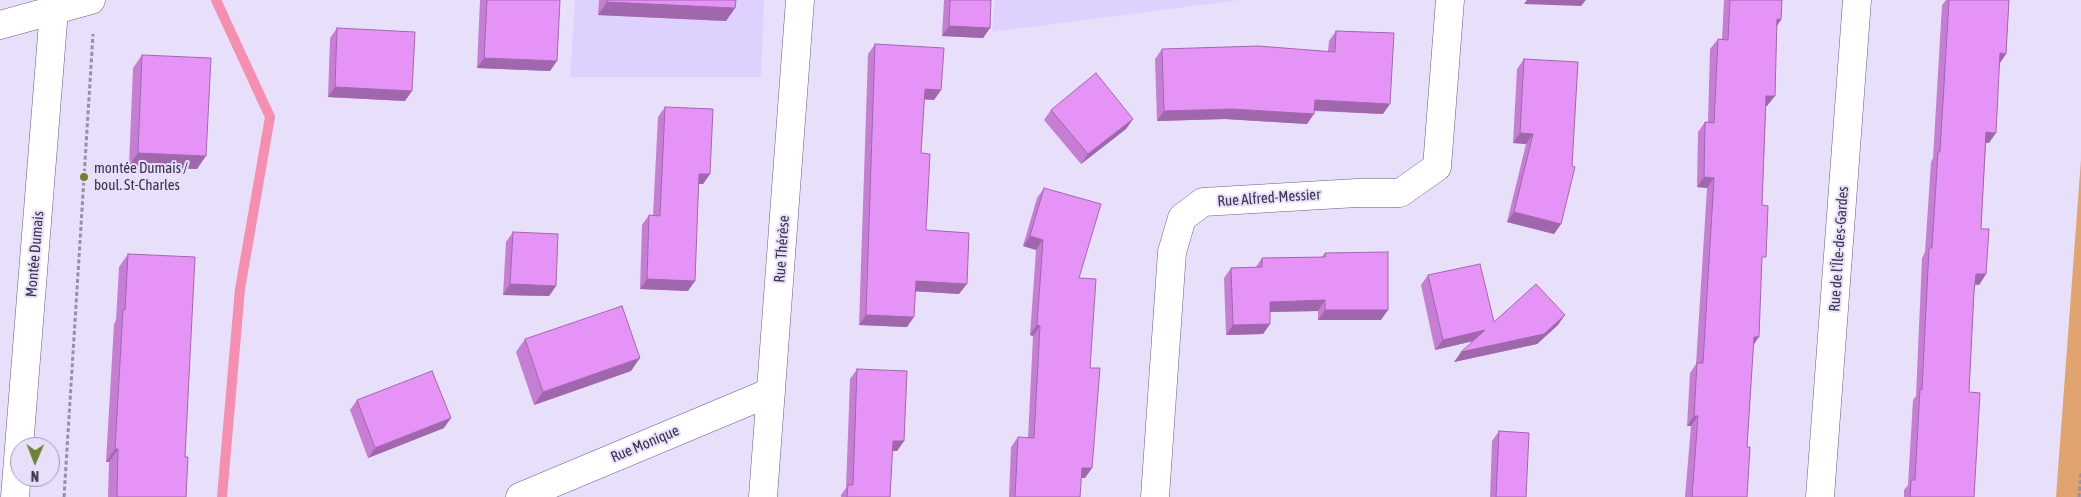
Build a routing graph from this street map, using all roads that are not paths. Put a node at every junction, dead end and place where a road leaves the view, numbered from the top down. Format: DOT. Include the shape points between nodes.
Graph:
graph roads {
  1 [pos="91,0"];
  2 [pos="800,0"];
  3 [pos="1450,0"];
  4 [pos="1857,0"];
  5 [pos="54,10"];
  6 [pos="0,25"];
  7 [pos="771,392"];
  8 [pos="15,497"];
  9 [pos="520,497"];
  10 [pos="763,497"];
  11 [pos="1155,497"];
  12 [pos="1820,497"];
  1 -- 5 [label="street"];
  2 -- 7 [label="street, Rue Thérèse"];
  3 -- 11 [label="street, Rue Alfred-Messier" via="1438,167 1400,193 1203,202 1182,218 1172,252"];
  4 -- 12 [label="street, Rue de l'Île-des-Gardes"];
  5 -- 6 [label="street"];
  5 -- 8 [label="street, Montée Dumais"];
  7 -- 9 [label="street, Rue Monique"];
  7 -- 10 [label="street, Rue Thérèse"];
}
